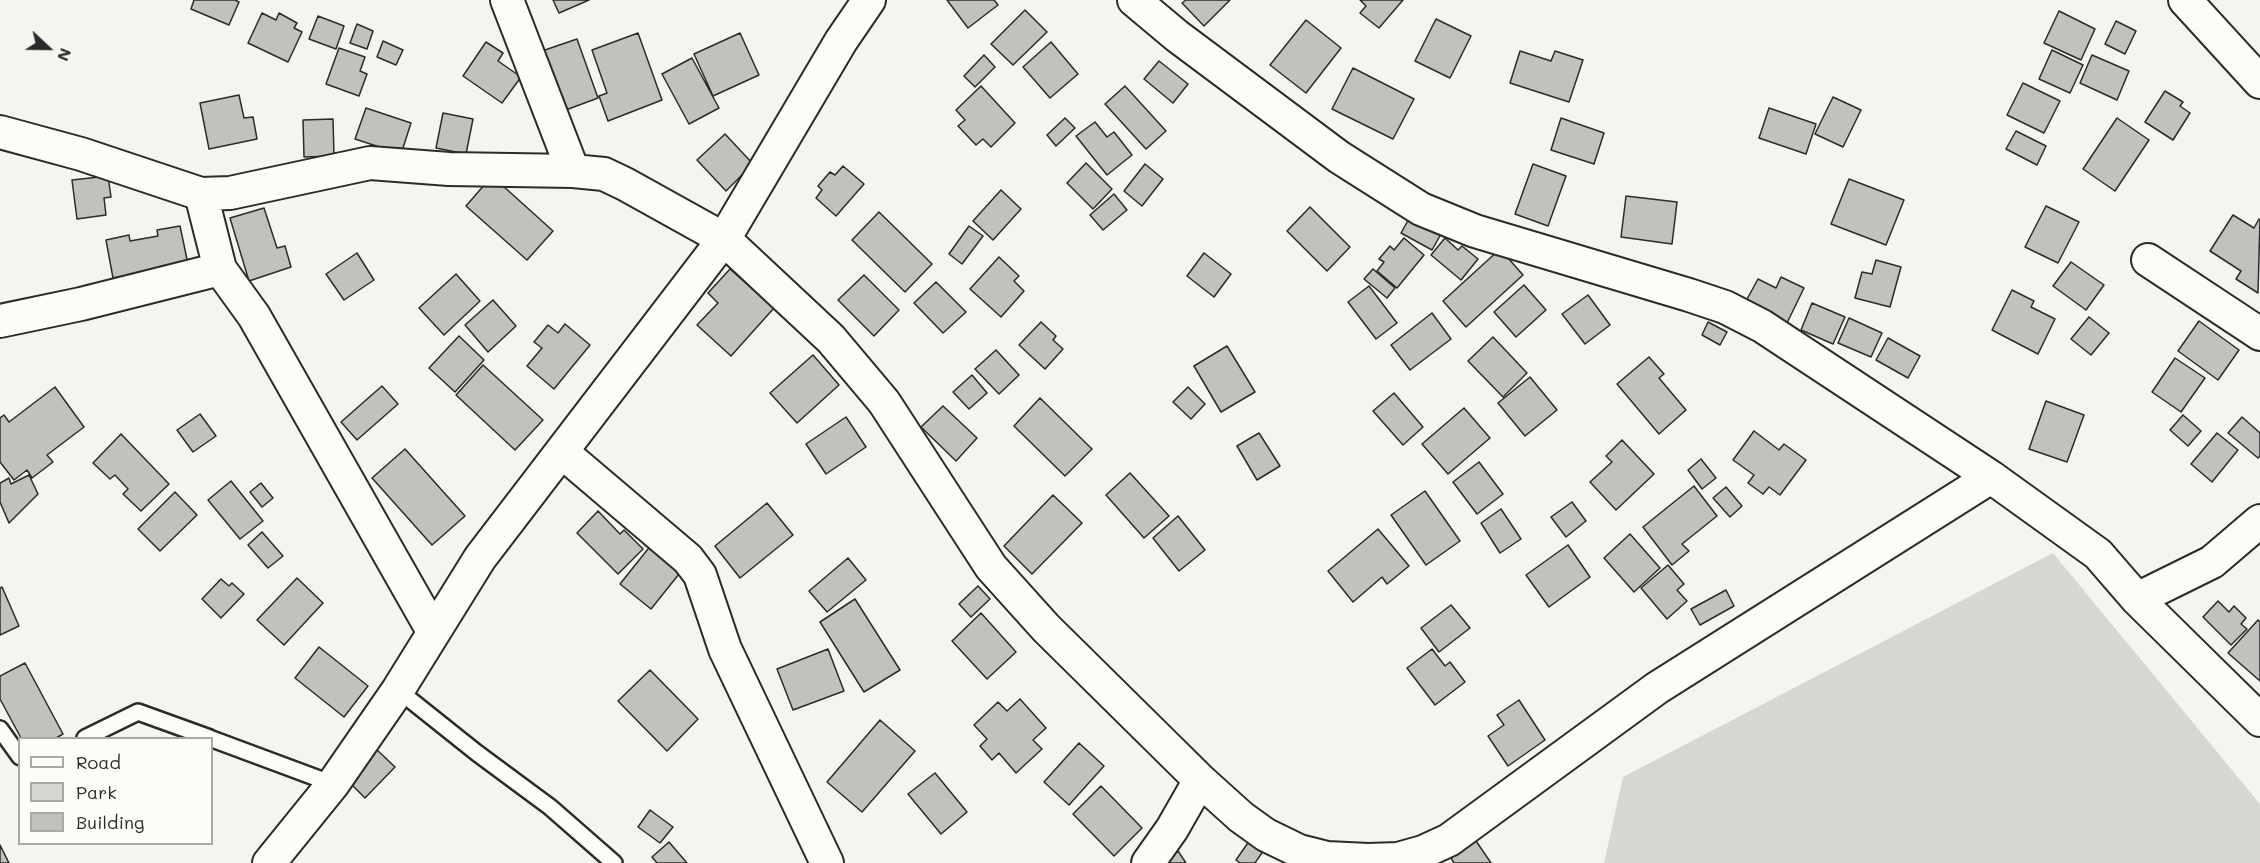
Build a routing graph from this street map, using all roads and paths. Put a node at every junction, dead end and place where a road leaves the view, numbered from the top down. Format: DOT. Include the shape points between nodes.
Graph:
graph roads {
  1 [pos="507,0"];
  2 [pos="869,0"];
  3 [pos="1134,0"];
  4 [pos="2185,0"];
  5 [pos="2260,82"];
  6 [pos="0,132"];
  7 [pos="573,171"];
  8 [pos="201,194"];
  9 [pos="724,239"];
  10 [pos="2148,260"];
  11 [pos="220,269"];
  12 [pos="0,321"];
  13 [pos="2260,334"];
  14 [pos="562,452"];
  15 [pos="1991,477"];
  16 [pos="2260,520"];
  17 [pos="2137,599"];
  18 [pos="433,631"];
  19 [pos="398,690"];
  20 [pos="2260,720"];
  21 [pos="0,729"];
  22 [pos="87,737"];
  23 [pos="206,737"];
  24 [pos="213,740"];
  25 [pos="18,754"];
  26 [pos="1200,780"];
  27 [pos="333,784"];
  28 [pos="269,863"];
  29 [pos="614,863"];
  30 [pos="827,863"];
  31 [pos="1148,863"];
  1 -- 7 [label="street"];
  2 -- 9 [label="street"];
  3 -- 15 [label="street" via="1339,157 1421,210 1475,231 1725,307 1762,326"];
  4 -- 5 [label="street"];
  6 -- 8 [label="street"];
  7 -- 8 [label="street" via="370,163 230,193"];
  7 -- 9 [label="street" via="604,174"];
  8 -- 11 [label="street"];
  9 -- 14 [label="street"];
  9 -- 26 [label="street" via="831,339 884,402 991,567 1046,628"];
  10 -- 13 [label="street"];
  11 -- 12 [label="street"];
  11 -- 18 [label="street" via="254,316"];
  14 -- 18 [label="street" via="480,558"];
  14 -- 30 [label="street" via="688,559 700,575 725,649"];
  15 -- 17 [label="street" via="2098,554"];
  15 -- 26 [label="street" via="1657,688 1449,840 1423,852 1398,859 1368,860 1327,858 1299,851 1241,817"];
  16 -- 17 [label="street" via="2212,562"];
  17 -- 20 [label="street"];
  18 -- 19 [label="street"];
  19 -- 27 [label="street"];
  19 -- 29 [label="lane" via="550,807"];
  21 -- 25 [label="lane"];
  22 -- 23 [label="lane" via="138,712"];
  24 -- 27 [label="lane"];
  26 -- 31 [label="street"];
  27 -- 28 [label="street"];
}
